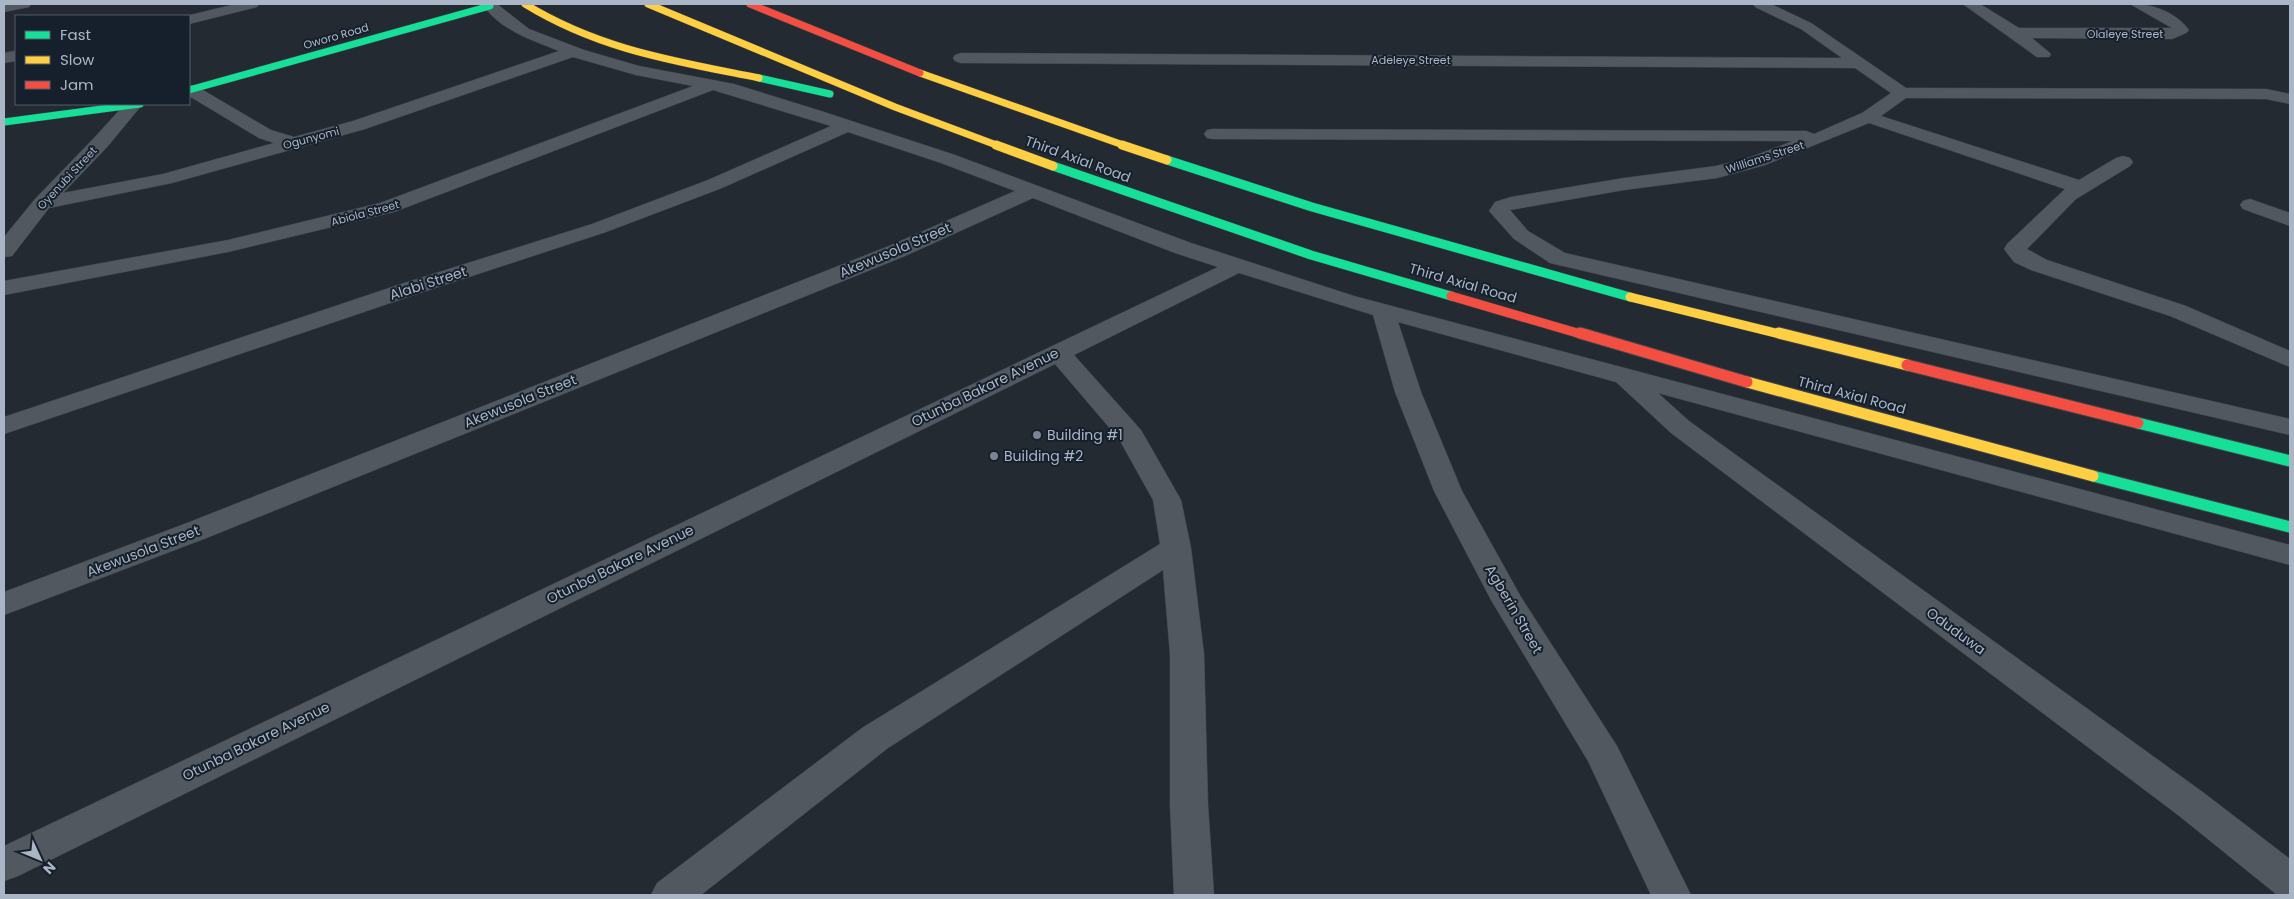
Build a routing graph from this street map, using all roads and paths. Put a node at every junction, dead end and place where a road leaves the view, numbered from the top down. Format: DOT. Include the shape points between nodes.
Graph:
graph roads {
  1 [pos="24,4"];
  2 [pos="252,4"];
  3 [pos="524,4"];
  4 [pos="648,4"];
  5 [pos="1760,4"];
  6 [pos="1970,4"];
  7 [pos="2137,4"];
  8 [pos="490,5"];
  9 [pos="754,5"];
  10 [pos="4,8"];
  11 [pos="190,20"];
  12 [pos="2016,33"];
  13 [pos="574,51"];
  14 [pos="2043,54"];
  15 [pos="961,58"];
  16 [pos="1861,63"];
  17 [pos="711,85"];
  18 [pos="190,90"];
  19 [pos="1902,93"];
  20 [pos="2290,99"];
  21 [pos="136,105"];
  22 [pos="895,108"];
  23 [pos="1868,117"];
  24 [pos="4,122"];
  25 [pos="846,126"];
  26 [pos="1213,134"];
  27 [pos="1825,136"];
  28 [pos="292,143"];
  29 [pos="2122,162"];
  30 [pos="2079,187"];
  31 [pos="1032,191"];
  32 [pos="42,203"];
  33 [pos="2250,205"];
  34 [pos="2290,220"];
  35 [pos="4,251"];
  36 [pos="1237,266"];
  37 [pos="1552,266"];
  38 [pos="4,288"];
  39 [pos="1383,311"];
  40 [pos="1058,352"];
  41 [pos="2290,360"];
  42 [pos="1624,377"];
  43 [pos="4,426"];
  44 [pos="2290,427"];
  45 [pos="2290,461"];
  46 [pos="2290,527"];
  47 [pos="1176,548"];
  48 [pos="2290,555"];
  49 [pos="4,604"];
  50 [pos="4,864"];
  51 [pos="2290,882"];
  52 [pos="671,895"];
  53 [pos="1194,895"];
  54 [pos="1670,895"];
  1 -- 10 [label="street"];
  2 -- 11 [label="street"];
  3 -- 22 [label="main road" via="549,20 598,40 656,56"];
  4 -- 22 [label="main road, Third Axial Road"];
  5 -- 16 [label="street" via="1806,26"];
  6 -- 12 [label="street"];
  7 -- 12 [label="street, Olaleye Street" via="2176,23 2181,30 2172,34"];
  8 -- 13 [label="street" via="524,32"];
  8 -- 18 [label="main road, Oworo Road"];
  9 -- 37 [label="main road, Third Axial Road" via="952,86 1128,147 1312,207"];
  12 -- 14 [label="street"];
  13 -- 17 [label="street" via="636,70"];
  13 -- 28 [label="street, Ogunyomi" via="368,122"];
  15 -- 16 [label="street, Adeleye Street"];
  16 -- 19 [label="street"];
  17 -- 25 [label="street"];
  17 -- 38 [label="street, Abiola Street" via="387,208 228,246"];
  18 -- 28 [label="street" via="265,134"];
  19 -- 20 [label="street" via="2266,94"];
  19 -- 23 [label="street, Williams Street"];
  21 -- 24 [label="main road"];
  21 -- 32 [label="street, Oyenubi Street"];
  22 -- 46 [label="main road, Third Axial Road" via="1125,192 1311,254 1725,376"];
  23 -- 27 [label="street, Williams Street"];
  23 -- 30 [label="street"];
  25 -- 31 [label="street"];
  25 -- 43 [label="street, Alabi Street" via="715,184 598,228"];
  26 -- 27 [label="street"];
  27 -- 37 [label="street, Williams Street" via="1758,161 1717,172 1624,184 1502,206 1499,211"];
  28 -- 32 [label="street, Ogunyomi" via="164,179"];
  29 -- 30 [label="street"];
  30 -- 41 [label="street" via="2015,249 2022,257 2178,311"];
  31 -- 36 [label="street"];
  31 -- 49 [label="street, Akewusola Street" via="897,251 216,523"];
  32 -- 35 [label="street, Oyenubi Street"];
  33 -- 34 [label="street"];
  36 -- 39 [label="street"];
  36 -- 40 [label="street, Otunba Bakare Avenue"];
  37 -- 44 [label="street"];
  37 -- 45 [label="main road, Third Axial Road"];
  39 -- 42 [label="street"];
  39 -- 54 [label="street, Agberin Street" via="1408,392 1448,491 1507,600 1604,756"];
  40 -- 47 [label="street" via="1131,436 1167,500"];
  40 -- 50 [label="street, Otunba Bakare Avenue"];
  42 -- 48 [label="street"];
  42 -- 51 [label="street, Oduduwa" via="1680,427 2191,804"];
  47 -- 52 [label="street" via="875,738"];
  47 -- 53 [label="street" via="1187,654"];
}
